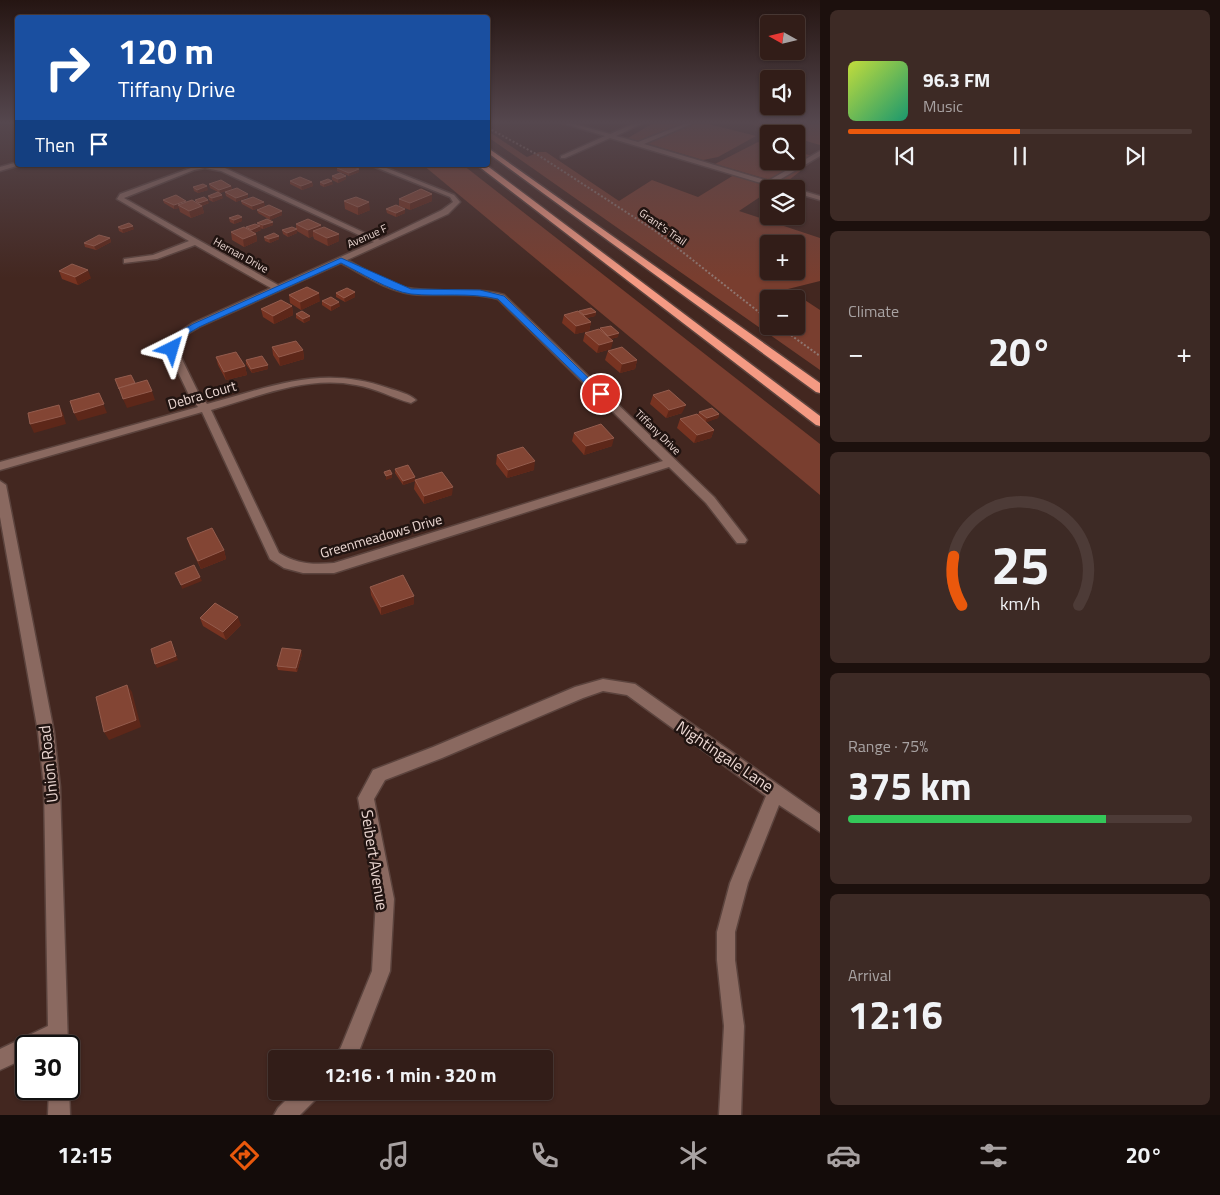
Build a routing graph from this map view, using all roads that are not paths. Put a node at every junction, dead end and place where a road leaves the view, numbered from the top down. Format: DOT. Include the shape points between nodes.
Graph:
graph roads {
  1 [pos="176,174"];
  2 [pos="234,174"];
  3 [pos="396,174"];
  4 [pos="493,174"];
  5 [pos="521,174"];
  6 [pos="739,174"];
  7 [pos="760,180"];
  8 [pos="805,194"];
  9 [pos="820,198"];
  10 [pos="195,242"];
  11 [pos="379,242"];
  12 [pos="341,260"];
  13 [pos="127,261"];
  14 [pos="277,288"];
  15 [pos="175,338"];
  16 [pos="820,389"];
  17 [pos="411,400"];
  18 [pos="205,409"];
  19 [pos="820,422"];
  20 [pos="672,462"];
  21 [pos="0,466"];
  22 [pos="0,485"];
  23 [pos="2,509"];
  24 [pos="741,540"];
  25 [pos="630,689"];
  26 [pos="776,792"];
  27 [pos="820,824"];
  28 [pos="58,1035"];
  29 [pos="350,1050"];
  30 [pos="15,1053"];
  31 [pos="0,1060"];
  32 [pos="59,1100"];
  33 [pos="301,1100"];
  34 [pos="59,1115"];
  35 [pos="285,1115"];
  36 [pos="730,1115"];
  1 -- 10 [label="street, Hernan Drive" via="131,190 120,199"];
  2 -- 11 [label="street, Hernan Drive"];
  3 -- 11 [label="street, Avenue F" via="452,196 457,202 445,212"];
  4 -- 19 [label="highway"];
  5 -- 16 [label="highway"];
  6 -- 7 [label="street"];
  8 -- 9 [label="street"];
  10 -- 13 [label="street, Hernan Drive" via="154,257"];
  10 -- 14 [label="street, Hernan Drive"];
  11 -- 12 [label="street, Avenue F"];
  12 -- 14 [label="street, Avenue F"];
  12 -- 20 [label="street, Tiffany Drive" via="410,291 480,292 501,297"];
  14 -- 15 [label="street, Avenue F"];
  15 -- 18 [label="street, Greenmeadows Drive" via="172,349 192,393"];
  17 -- 18 [label="street, Debra Court" via="361,382 321,378"];
  18 -- 20 [label="street, Greenmeadows Drive" via="274,556 291,567 305,570 334,568"];
  18 -- 21 [label="street, Debra Court"];
  20 -- 24 [label="street, Tiffany Drive" via="710,500"];
  22 -- 23 [label="street, Union Road"];
  23 -- 28 [label="street, Union Road" via="46,732 52,787"];
  25 -- 26 [label="street, Nightingale Lane"];
  25 -- 29 [label="street, Seibert Avenue" via="603,685 580,692 379,775 366,798 385,899 381,972"];
  26 -- 27 [label="street, Nightingale Lane"];
  26 -- 36 [label="street" via="739,883 726,932 734,1026"];
  30 -- 31 [label="street"];
  32 -- 34 [label="street"];
  33 -- 35 [label="street"];
}
